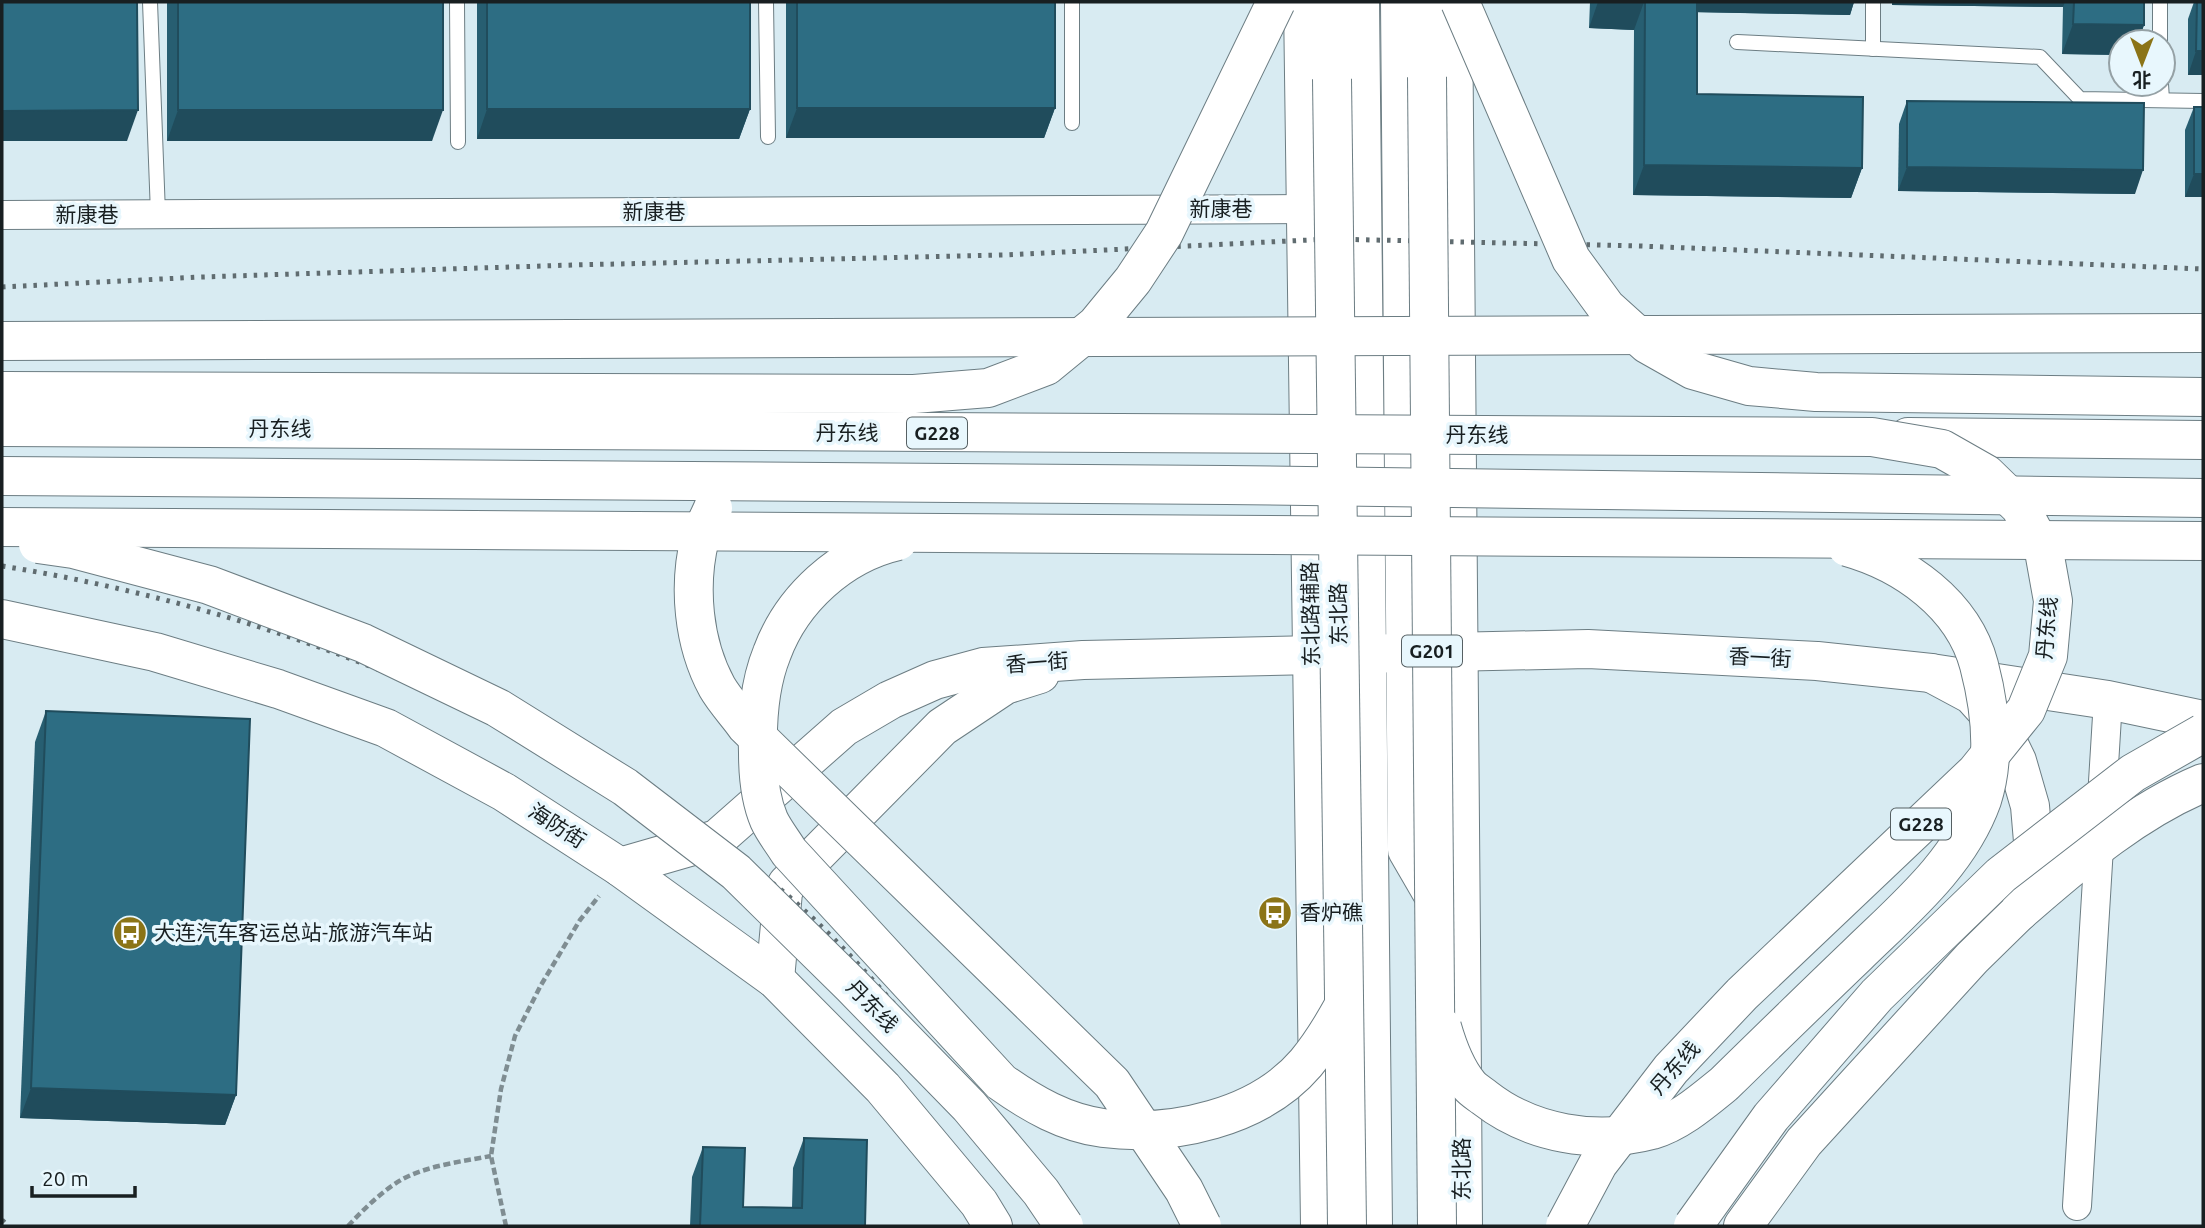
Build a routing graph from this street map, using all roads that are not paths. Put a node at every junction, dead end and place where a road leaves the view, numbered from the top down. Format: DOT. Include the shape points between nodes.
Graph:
graph roads {
  1 [pos="150,2"];
  2 [pos="457,2"];
  3 [pos="766,2"];
  4 [pos="1072,2"];
  5 [pos="1276,2"];
  6 [pos="1303,2"];
  7 [pos="1331,2"];
  8 [pos="1360,2"];
  9 [pos="1400,2"];
  10 [pos="1426,2"];
  11 [pos="1453,2"];
  12 [pos="1460,2"];
  13 [pos="1873,2"];
  14 [pos="2160,2"];
  15 [pos="2161,28"];
  16 [pos="1737,42"];
  17 [pos="1873,49"];
  18 [pos="1401,80"];
  19 [pos="1453,80"];
  20 [pos="1360,82"];
  21 [pos="2162,100"];
  22 [pos="2203,101"];
  23 [pos="1072,123"];
  24 [pos="768,136"];
  25 [pos="458,142"];
  26 [pos="1306,209"];
  27 [pos="158,214"];
  28 [pos="2,215"];
  29 [pos="2203,333"];
  30 [pos="2,341"];
  31 [pos="2,391"];
  32 [pos="2203,397"];
  33 [pos="2,427"];
  34 [pos="840,433"];
  35 [pos="1872,437"];
  36 [pos="2203,440"];
  37 [pos="2,476"];
  38 [pos="2203,498"];
  39 [pos="2,527"];
  40 [pos="934,533"];
  41 [pos="1814,538"];
  42 [pos="2,539"];
  43 [pos="2203,541"];
  44 [pos="2,619"];
  45 [pos="1458,651"];
  46 [pos="1406,652"];
  47 [pos="1367,653"];
  48 [pos="1312,654"];
  49 [pos="1083,660"];
  50 [pos="1931,673"];
  51 [pos="2108,700"];
  52 [pos="2203,720"];
  53 [pos="2203,733"];
  54 [pos="2203,783"];
  55 [pos="2099,843"];
  56 [pos="620,867"];
  57 [pos="2019,912"];
  58 [pos="1461,943"];
  59 [pos="775,979"];
  60 [pos="1344,1004"];
  61 [pos="1436,1006"];
  62 [pos="2077,1206"];
  63 [pos="993,1226"];
  64 [pos="1064,1226"];
  65 [pos="1202,1226"];
  66 [pos="1320,1226"];
  67 [pos="1347,1226"];
  68 [pos="1373,1226"];
  69 [pos="1437,1226"];
  70 [pos="1463,1226"];
  71 [pos="1565,1226"];
  72 [pos="1693,1226"];
  73 [pos="1743,1226"];
  1 -- 27 [label="lane"];
  2 -- 25 [label="lane"];
  3 -- 24 [label="lane"];
  4 -- 23 [label="lane"];
  5 -- 31 [label="main road, bridge" via="1164,233 1133,280 1096,325 1046,366 988,388 914,394"];
  6 -- 26 [label="main road, 东北路辅路"];
  7 -- 60 [label="main road, 东北路, bridge"];
  8 -- 20 [label="main road, 东北路"];
  9 -- 18 [label="main road"];
  10 -- 61 [label="main road, 东北路 / G201, bridge"];
  11 -- 19 [label="main road"];
  12 -- 32 [label="main road, bridge" via="1571,260 1606,307 1647,344 1693,370 1749,386 1816,392"];
  13 -- 17 [label="lane"];
  14 -- 15 [label="lane"];
  16 -- 17 [label="lane"];
  17 -- 21 [label="lane" via="2040,57 2080,99"];
  18 -- 19 [label="main road"];
  18 -- 46 [label="main road"];
  19 -- 45 [label="main road"];
  20 -- 26 [label="main road"];
  20 -- 47 [label="main road, 东北路"];
  21 -- 22 [label="lane"];
  26 -- 27 [label="street, 新康巷"];
  26 -- 48 [label="main road, 东北路辅路"];
  27 -- 28 [label="street, 新康巷"];
  29 -- 30 [label="main road, bridge"];
  33 -- 34 [label="main road, 丹东线 / G228, bridge"];
  34 -- 35 [label="main road, 丹东线 / G228, bridge"];
  34 -- 65 [label="main road, bridge" via="789,446 757,463 714,505 700,537 695,616 702,652 718,688 746,726 1112,1083 1184,1190"];
  35 -- 36 [label="main road, bridge"];
  35 -- 71 [label="main road, 丹东线 / G228, bridge" via="1942,449 1986,474 2020,506 2044,551 2053,601 2048,656 2026,710 1976,772 1742,994 1671,1069 1598,1164"];
  37 -- 38 [label="main road, bridge"];
  39 -- 40 [label="main road, bridge"];
  40 -- 41 [label="main road, bridge"];
  40 -- 60 [label="main road, bridge" via="888,543 849,559 817,585 791,616 772,652 761,690 758,780 769,821 789,852 1001,1082 1034,1105 1071,1120 1102,1128 1151,1130 1238,1111 1276,1090 1305,1065"];
  41 -- 43 [label="main road, bridge"];
  41 -- 61 [label="main road, bridge" via="1875,555 1920,581 1953,613 1976,652 1987,697 1991,747 1982,799 1962,844 1930,883 1724,1084 1691,1110 1654,1129 1611,1137 1574,1134 1536,1126 1500,1110 1469,1086 1449,1052"];
  42 -- 64 [label="main road, 丹东线, bridge" via="73,549 209,585 363,643 498,708 625,787 736,873 851,985 969,1106"];
  44 -- 56 [label="main road, 海防街" via="155,652 386,728 504,792"];
  45 -- 46 [label="main road, 香一街"];
  45 -- 50 [label="main road, 香一街" via="1588,649 1817,661"];
  45 -- 58 [label="main road"];
  46 -- 47 [label="main road, 香一街"];
  46 -- 58 [label="main road" via="1407,850"];
  47 -- 48 [label="main road, 香一街"];
  47 -- 68 [label="main road, 东北路"];
  48 -- 49 [label="main road, 香一街"];
  48 -- 66 [label="main road, 东北路辅路"];
  49 -- 56 [label="main road, 香一街" via="984,667 935,680 890,700 844,727 717,839"];
  49 -- 59 [label="main road, 香一街" via="1005,685 942,727 787,884"];
  50 -- 51 [label="main road, 香一街"];
  50 -- 57 [label="main road" via="1972,695 2000,726 2017,761 2031,806 2035,853 2031,884"];
  51 -- 52 [label="main road, 香一街"];
  51 -- 55 [label="street"];
  53 -- 72 [label="main road, bridge" via="2133,773 1991,884 1868,1005 1771,1117"];
  54 -- 55 [label="main road" via="2171,796"];
  55 -- 57 [label="main road"];
  55 -- 62 [label="street"];
  56 -- 59 [label="main road, 海防街"];
  57 -- 73 [label="main road" via="1804,1142"];
  58 -- 70 [label="main road, 东北路"];
  59 -- 63 [label="main road, 海防街" via="883,1088"];
  60 -- 67 [label="main road, 东北路, bridge"];
  61 -- 69 [label="main road, 东北路 / G201, bridge"];
}
